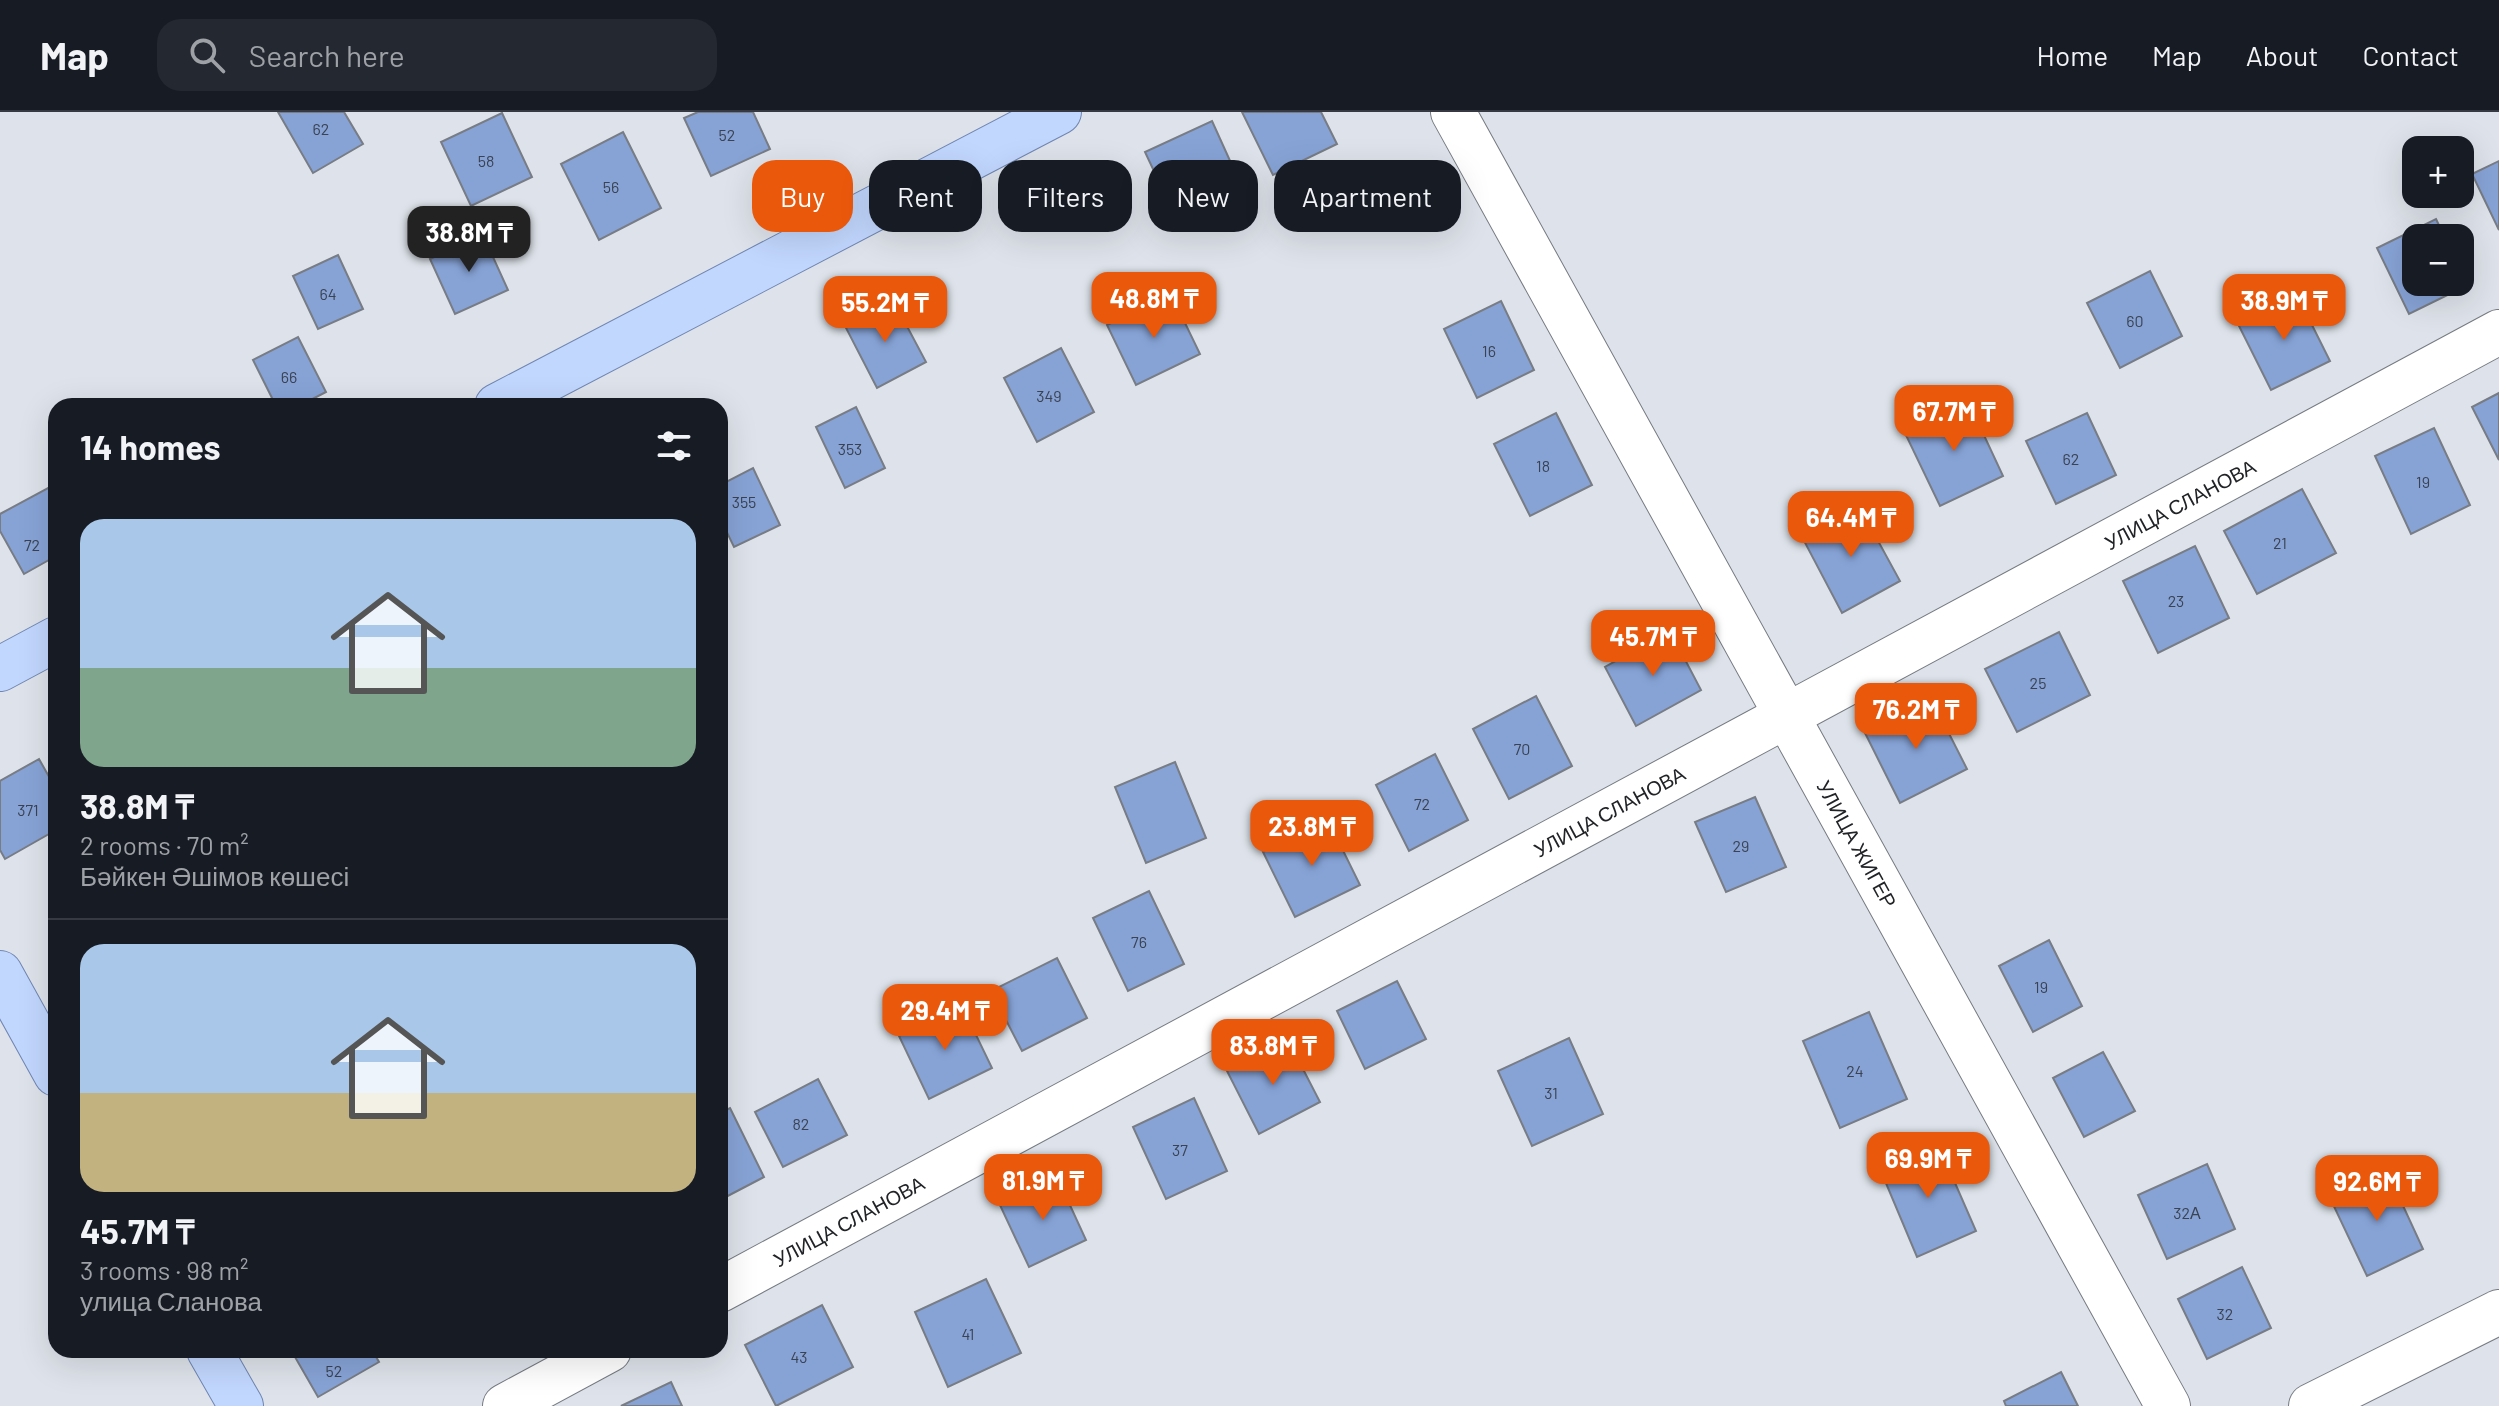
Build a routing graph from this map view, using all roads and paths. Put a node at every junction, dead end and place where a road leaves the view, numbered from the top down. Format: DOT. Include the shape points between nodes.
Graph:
graph roads {
  1 [pos="1059,112"];
  2 [pos="1453,112"];
  3 [pos="2499,332"];
  4 [pos="512,398"];
  5 [pos="48,643"];
  6 [pos="0,669"];
  7 [pos="1785,716"];
  8 [pos="0,973"];
  9 [pos="48,1060"];
  10 [pos="728,1286"];
  11 [pos="2499,1312"];
  12 [pos="214,1358"];
  13 [pos="594,1358"];
  14 [pos="241,1406"];
  15 [pos="505,1406"];
  16 [pos="2168,1406"];
  17 [pos="2311,1406"];
  1 -- 4 [label="main road"];
  2 -- 7 [label="street, УЛИЦА ЖИГЕР"];
  3 -- 7 [label="street, УЛИЦА СЛАНОВА"];
  5 -- 6 [label="main road"];
  7 -- 10 [label="street, УЛИЦА СЛАНОВА"];
  7 -- 16 [label="street, УЛИЦА ЖИГЕР"];
  8 -- 9 [label="main road"];
  11 -- 17 [label="street"];
  12 -- 14 [label="main road"];
  13 -- 15 [label="street"];
}
